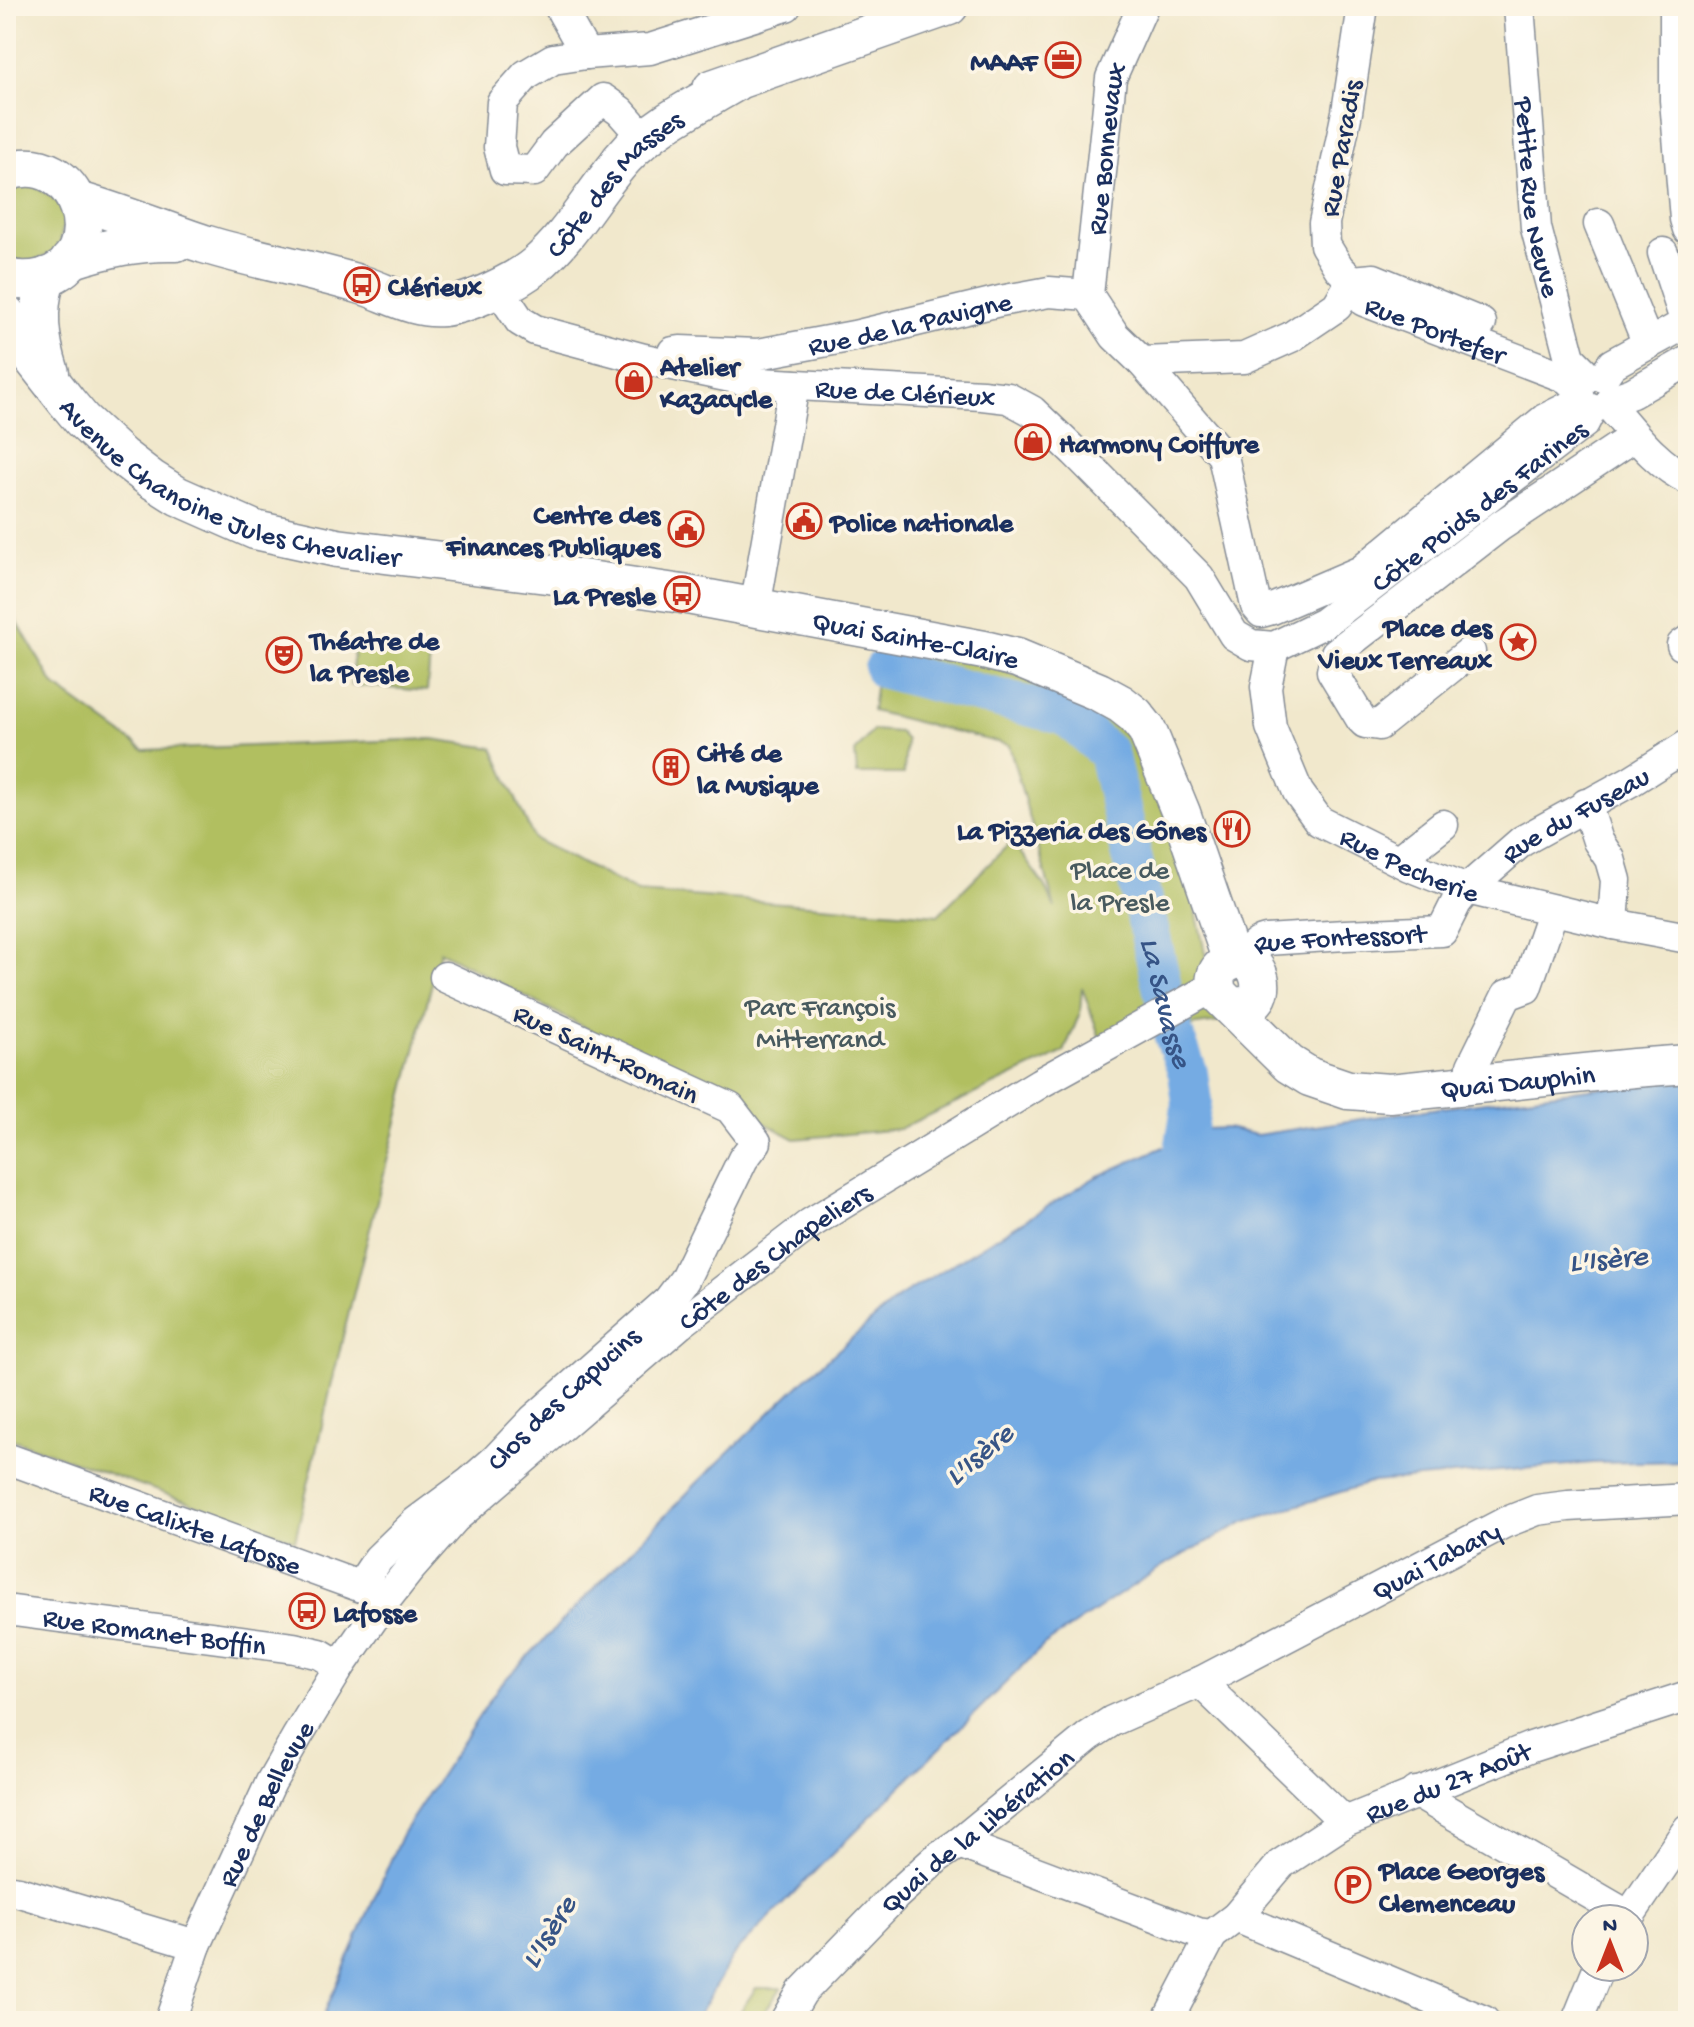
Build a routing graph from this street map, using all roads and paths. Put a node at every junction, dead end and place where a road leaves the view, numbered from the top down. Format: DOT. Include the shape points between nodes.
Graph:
graph roads {
  1 [pos="559,6"];
  2 [pos="786,6"];
  3 [pos="949,6"];
  4 [pos="1143,6"];
  5 [pos="1363,6"];
  6 [pos="1519,6"];
  7 [pos="1675,6"];
  8 [pos="586,54"];
  9 [pos="734,83"];
  10 [pos="633,125"];
  11 [pos="6,172"];
  12 [pos="598,192"];
  13 [pos="78,201"];
  14 [pos="1599,224"];
  15 [pos="1688,229"];
  16 [pos="204,244"];
  17 [pos="1663,253"];
  18 [pos="58,268"];
  19 [pos="497,276"];
  20 [pos="6,277"];
  21 [pos="1352,281"];
  22 [pos="1088,295"];
  23 [pos="6,314"];
  24 [pos="1687,322"];
  25 [pos="1648,344"];
  26 [pos="644,359"];
  27 [pos="1688,361"];
  28 [pos="1142,362"];
  29 [pos="53,383"];
  30 [pos="794,385"];
  31 [pos="1589,388"];
  32 [pos="1635,436"];
  33 [pos="1688,479"];
  34 [pos="423,558"];
  35 [pos="755,608"];
  36 [pos="1274,647"];
  37 [pos="1470,652"];
  38 [pos="1688,745"];
  39 [pos="1586,804"];
  40 [pos="1443,825"];
  41 [pos="1400,861"];
  42 [pos="1467,889"];
  43 [pos="1553,910"];
  44 [pos="1613,924"];
  45 [pos="1688,938"];
  46 [pos="445,977"];
  47 [pos="1227,985"];
  48 [pos="1688,1064"];
  49 [pos="1470,1085"];
  50 [pos="756,1142"];
  51 [pos="6,1458"];
  52 [pos="1688,1499"];
  53 [pos="374,1592"];
  54 [pos="6,1610"];
  55 [pos="340,1666"];
  56 [pos="1200,1682"];
  57 [pos="1688,1696"];
  58 [pos="1415,1792"];
  59 [pos="1345,1822"];
  60 [pos="1688,1829"];
  61 [pos="959,1843"];
  62 [pos="6,1890"];
  63 [pos="1604,1903"];
  64 [pos="1638,1903"];
  65 [pos="1236,1917"];
  66 [pos="1212,1935"];
  67 [pos="196,1945"];
  68 [pos="1592,1983"];
  69 [pos="170,2021"];
  70 [pos="785,2021"];
  71 [pos="1167,2021"];
  72 [pos="1484,2021"];
  73 [pos="1577,2021"];
  1 -- 8 [label="street"];
  2 -- 8 [label="street" via="650,49"];
  3 -- 9 [label="main road, Côte des Masses"];
  4 -- 22 [label="street, Rue Bonnevaux" via="1111,78"];
  5 -- 21 [label="street, Rue Paradis" via="1324,223 1325,245"];
  6 -- 31 [label="street, Petite Rue Neuve" via="1536,228"];
  7 -- 15 [label="street" via="1675,100"];
  8 -- 10 [label="street" via="553,59 526,75 502,102 499,147 505,170 534,171 554,144 603,99"];
  9 -- 10 [label="main road, Côte des Masses" via="668,102"];
  9 -- 12 [label="main road, Côte des Masses" via="648,136"];
  10 -- 12 [label="street" via="633,140"];
  10 -- 19 [label="main road, Côte des Masses"];
  11 -- 13 [label="main road" via="33,168 51,173"];
  12 -- 19 [label="main road, Côte des Masses" via="534,267"];
  13 -- 16 [label="main road"];
  13 -- 18 [label="main road, Avenue Chanoine Jules Chevalier" via="78,246"];
  14 -- 25 [label="street"];
  16 -- 18 [label="main road" via="131,243"];
  16 -- 19 [label="main road" via="362,285 419,287"];
  17 -- 24 [label="street"];
  18 -- 20 [label="main road" via="29,281"];
  18 -- 29 [label="main road, Avenue Chanoine Jules Chevalier" via="39,301"];
  19 -- 26 [label="street, Rue de Clérieux" via="520,321 535,330"];
  21 -- 28 [label="street" via="1337,306 1291,337 1244,358"];
  21 -- 31 [label="street, Rue Portefer" via="1374,279 1435,305"];
  22 -- 26 [label="street, Rue de la Pavigne" via="1049,292 758,354 680,351"];
  22 -- 28 [label="street" via="1115,336"];
  23 -- 29 [label="main road, Avenue Chanoine Jules Chevalier" via="20,342"];
  24 -- 25 [label="street"];
  25 -- 31 [label="street" via="1612,364"];
  26 -- 30 [label="street, Rue de Clérieux"];
  27 -- 31 [label="street" via="1632,393"];
  28 -- 31 [label="street" via="1223,456 1261,612 1361,571"];
  29 -- 34 [label="main road, Avenue Chanoine Jules Chevalier" via="121,456 216,515 294,540"];
  30 -- 35 [label="street"];
  30 -- 36 [label="street, Rue de Clérieux" via="982,395 1008,398 1032,411 1199,577 1234,635 1251,645"];
  31 -- 32 [label="street"];
  31 -- 36 [label="street, Côte Poids des Farines" via="1584,423 1324,623"];
  32 -- 33 [label="street" via="1675,474"];
  32 -- 37 [label="street" via="1500,526 1336,653 1332,671 1361,719 1379,725"];
  34 -- 35 [label="main road, Quai Sainte-Claire"];
  35 -- 47 [label="main road, Quai Sainte-Claire" via="1017,658 1099,692 1135,715 1147,730 1181,813"];
  36 -- 41 [label="street, Rue Pecherie" via="1266,687 1271,727 1298,792 1319,821"];
  38 -- 39 [label="street, Rue du Fuseau"];
  39 -- 42 [label="street, Rue du Fuseau" via="1522,841"];
  39 -- 44 [label="street" via="1616,880"];
  40 -- 41 [label="street"];
  41 -- 42 [label="street, Rue Pecherie"];
  42 -- 43 [label="street, Rue Pecherie"];
  42 -- 47 [label="street, Rue Fontessort" via="1442,931 1258,942"];
  43 -- 44 [label="street, Rue Pecherie"];
  43 -- 49 [label="street" via="1526,988 1507,995 1472,1066"];
  44 -- 45 [label="street, Rue Pecherie"];
  46 -- 50 [label="street, Rue Saint-Romain" via="730,1108"];
  47 -- 49 [label="main road, Quai Dauphin" via="1275,1050 1310,1077 1348,1090 1390,1093"];
  47 -- 53 [label="street, Côte des Chapeliers" via="1035,1086 811,1223 680,1324 454,1519 409,1570"];
  48 -- 49 [label="main road, Quai Dauphin"];
  50 -- 53 [label="street, Clos des Capucins" via="668,1301 378,1559"];
  51 -- 53 [label="street, Rue Calixte Lafosse"];
  52 -- 56 [label="street, Quai Tabary" via="1537,1510"];
  53 -- 55 [label="street, Rue de Bellevue"];
  54 -- 55 [label="street, Rue Romanet Boffin" via="305,1650"];
  55 -- 67 [label="street, Rue de Bellevue" via="271,1782"];
  56 -- 59 [label="street"];
  56 -- 61 [label="street, Quai de la Libération" via="1089,1736"];
  57 -- 58 [label="street, Rue du 27 Août"];
  58 -- 59 [label="street, Rue du 27 Août"];
  58 -- 63 [label="street"];
  59 -- 65 [label="street, Rue du 27 Août" via="1281,1864"];
  60 -- 64 [label="street"];
  61 -- 66 [label="street"];
  61 -- 70 [label="street, Quai de la Libération" via="885,1907 802,1992"];
  62 -- 67 [label="street"];
  65 -- 66 [label="street, Rue du 27 Août"];
  65 -- 72 [label="street"];
  66 -- 71 [label="street"];
  67 -- 69 [label="street, Rue de Bellevue"];
  68 -- 73 [label="street"];
}
